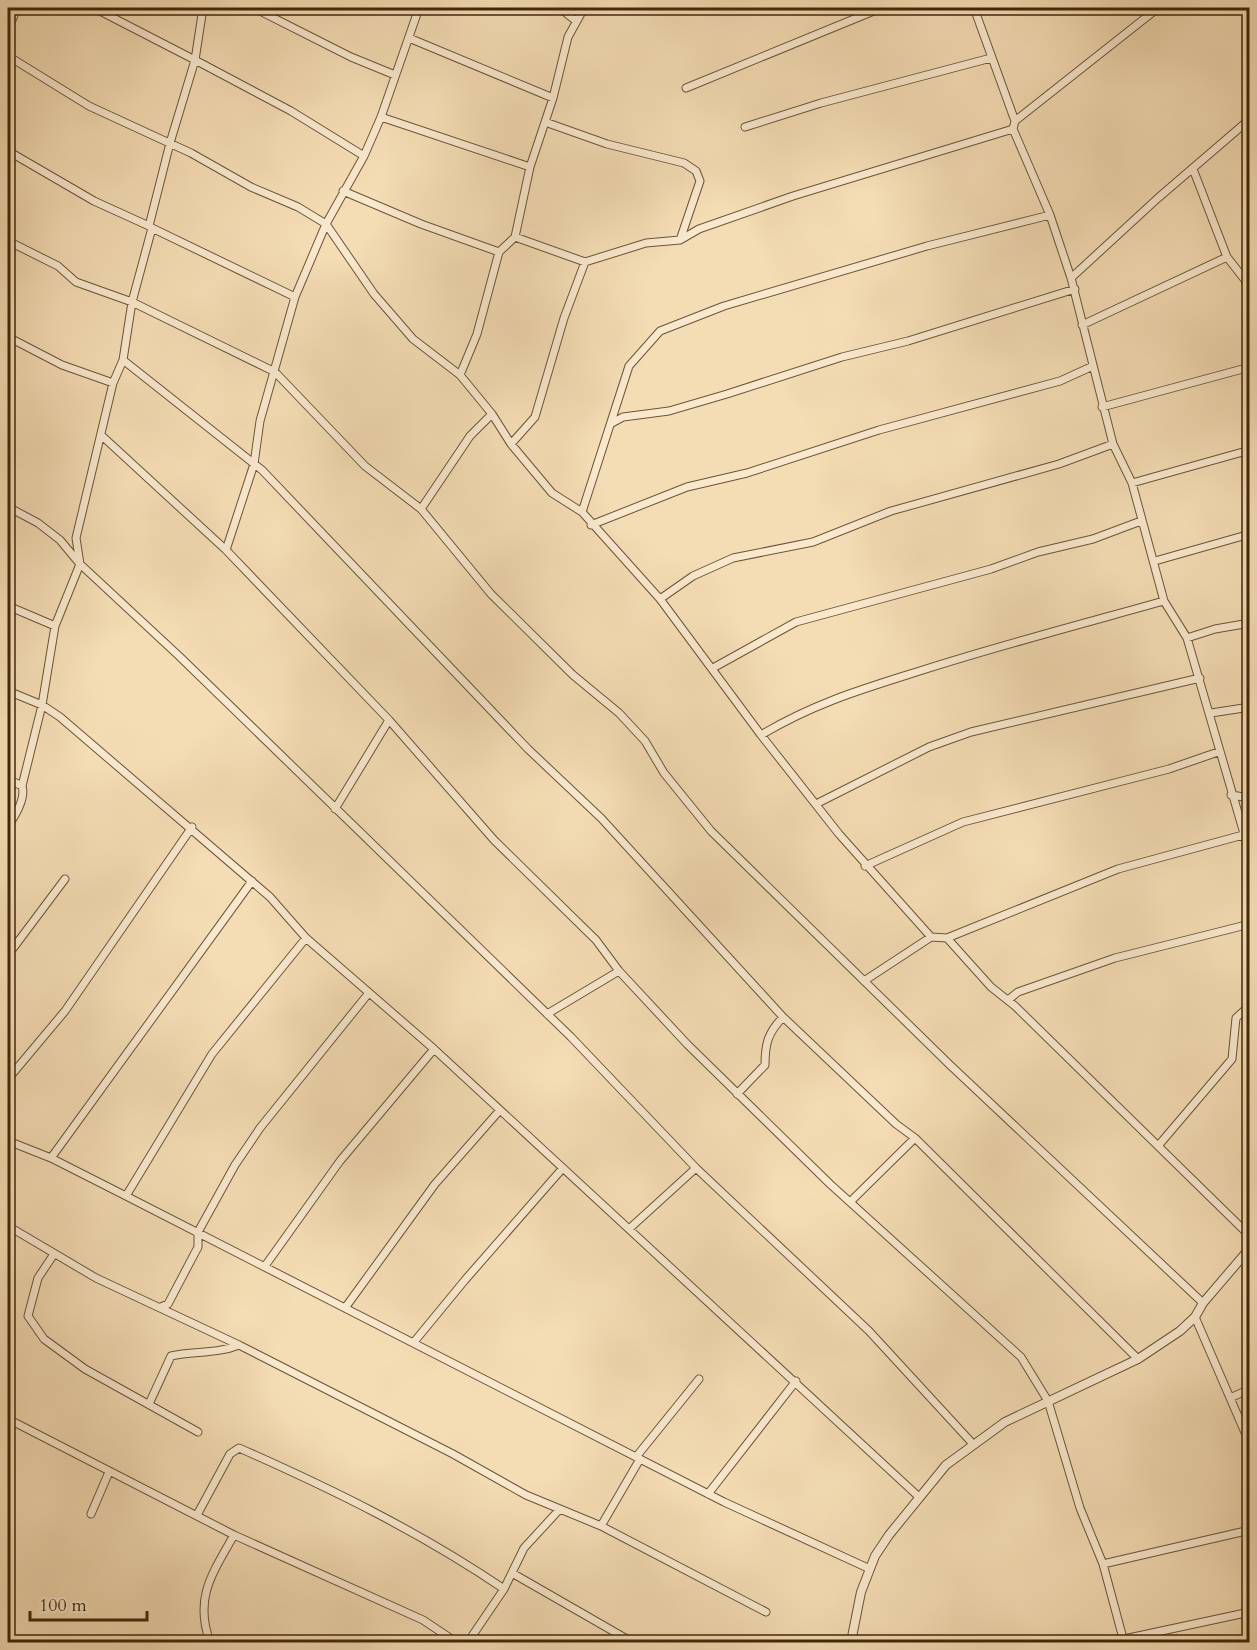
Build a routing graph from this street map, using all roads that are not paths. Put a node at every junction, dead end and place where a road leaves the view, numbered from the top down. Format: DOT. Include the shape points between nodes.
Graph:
graph roads {
  1 [pos="17,8"];
  2 [pos="94,8"];
  3 [pos="203,8"];
  4 [pos="254,8"];
  5 [pos="419,8"];
  6 [pos="560,8"];
  7 [pos="584,8"];
  8 [pos="881,8"];
  9 [pos="974,8"];
  10 [pos="1158,8"];
  11 [pos="576,21"];
  12 [pos="8,30"];
  13 [pos="409,38"];
  14 [pos="8,56"];
  15 [pos="991,58"];
  16 [pos="195,60"];
  17 [pos="395,75"];
  18 [pos="686,88"];
  19 [pos="553,98"];
  20 [pos="381,117"];
  21 [pos="1250,120"];
  22 [pos="545,122"];
  23 [pos="1014,125"];
  24 [pos="745,128"];
  25 [pos="170,143"];
  26 [pos="8,151"];
  27 [pos="364,156"];
  28 [pos="530,167"];
  29 [pos="1193,170"];
  30 [pos="343,191"];
  31 [pos="1050,215"];
  32 [pos="326,225"];
  33 [pos="150,227"];
  34 [pos="515,237"];
  35 [pos="680,240"];
  36 [pos="8,241"];
  37 [pos="500,252"];
  38 [pos="1227,257"];
  39 [pos="585,262"];
  40 [pos="1071,278"];
  41 [pos="1075,289"];
  42 [pos="1250,295"];
  43 [pos="295,297"];
  44 [pos="132,302"];
  45 [pos="1082,325"];
  46 [pos="8,337"];
  47 [pos="123,360"];
  48 [pos="1093,366"];
  49 [pos="1250,367"];
  50 [pos="274,372"];
  51 [pos="460,375"];
  52 [pos="113,383"];
  53 [pos="1102,408"];
  54 [pos="492,414"];
  55 [pos="612,423"];
  56 [pos="101,435"];
  57 [pos="511,444"];
  58 [pos="1113,444"];
  59 [pos="1250,450"];
  60 [pos="254,464"];
  61 [pos="1132,483"];
  62 [pos="8,507"];
  63 [pos="421,509"];
  64 [pos="582,512"];
  65 [pos="1141,520"];
  66 [pos="591,525"];
  67 [pos="1250,534"];
  68 [pos="226,550"];
  69 [pos="1155,561"];
  70 [pos="80,564"];
  71 [pos="660,599"];
  72 [pos="1164,601"];
  73 [pos="8,606"];
  74 [pos="1250,623"];
  75 [pos="55,626"];
  76 [pos="1187,638"];
  77 [pos="713,668"];
  78 [pos="1200,678"];
  79 [pos="8,691"];
  80 [pos="42,705"];
  81 [pos="1250,706"];
  82 [pos="1211,713"];
  83 [pos="389,720"];
  84 [pos="761,735"];
  85 [pos="1218,752"];
  86 [pos="8,779"];
  87 [pos="22,786"];
  88 [pos="1231,795"];
  89 [pos="1250,798"];
  90 [pos="816,804"];
  91 [pos="335,809"];
  92 [pos="8,826"];
  93 [pos="192,827"];
  94 [pos="1243,835"];
  95 [pos="1250,854"];
  96 [pos="865,866"];
  97 [pos="65,879"];
  98 [pos="252,881"];
  99 [pos="1250,924"];
  100 [pos="931,937"];
  101 [pos="306,938"];
  102 [pos="946,938"];
  103 [pos="8,955"];
  104 [pos="619,970"];
  105 [pos="864,981"];
  106 [pos="368,994"];
  107 [pos="1008,1000"];
  108 [pos="1250,1005"];
  109 [pos="547,1014"];
  110 [pos="783,1017"];
  111 [pos="434,1049"];
  112 [pos="8,1079"];
  113 [pos="737,1094"];
  114 [pos="500,1110"];
  115 [pos="915,1138"];
  116 [pos="8,1142"];
  117 [pos="1158,1146"];
  118 [pos="51,1158"];
  119 [pos="696,1168"];
  120 [pos="562,1169"];
  121 [pos="126,1196"];
  122 [pos="850,1202"];
  123 [pos="8,1226"];
  124 [pos="629,1229"];
  125 [pos="198,1233"];
  126 [pos="1250,1236"];
  127 [pos="1250,1248"];
  128 [pos="54,1254"];
  129 [pos="266,1266"];
  130 [pos="1203,1303"];
  131 [pos="161,1307"];
  132 [pos="345,1308"];
  133 [pos="1195,1317"];
  134 [pos="414,1342"];
  135 [pos="239,1345"];
  136 [pos="1138,1359"];
  137 [pos="699,1379"];
  138 [pos="796,1381"];
  139 [pos="1250,1389"];
  140 [pos="1230,1398"];
  141 [pos="1048,1401"];
  142 [pos="149,1404"];
  143 [pos="8,1419"];
  144 [pos="198,1432"];
  145 [pos="973,1444"];
  146 [pos="1250,1444"];
  147 [pos="638,1458"];
  148 [pos="109,1472"];
  149 [pos="708,1494"];
  150 [pos="917,1499"];
  151 [pos="559,1510"];
  152 [pos="91,1514"];
  153 [pos="197,1515"];
  154 [pos="601,1526"];
  155 [pos="1250,1530"];
  156 [pos="234,1535"];
  157 [pos="1102,1564"];
  158 [pos="870,1569"];
  159 [pos="512,1573"];
  160 [pos="504,1589"];
  161 [pos="766,1612"];
  162 [pos="1250,1612"];
  163 [pos="1124,1641"];
  164 [pos="210,1642"];
  165 [pos="456,1642"];
  166 [pos="468,1642"];
  167 [pos="632,1642"];
  168 [pos="851,1642"];
  1 -- 12 [label="street"];
  2 -- 16 [label="street"];
  3 -- 16 [label="street"];
  4 -- 17 [label="street"];
  5 -- 13 [label="street"];
  6 -- 11 [label="street"];
  7 -- 11 [label="street"];
  8 -- 18 [label="street"];
  9 -- 15 [label="street"];
  10 -- 23 [label="street"];
  11 -- 19 [label="street" via="568,37"];
  13 -- 17 [label="street"];
  13 -- 19 [label="street"];
  14 -- 25 [label="street" via="88,106"];
  15 -- 23 [label="street"];
  15 -- 24 [label="street" via="821,103"];
  16 -- 25 [label="street"];
  16 -- 27 [label="street" via="291,111"];
  17 -- 20 [label="street"];
  19 -- 22 [label="street"];
  20 -- 27 [label="street"];
  20 -- 28 [label="street"];
  21 -- 29 [label="street"];
  22 -- 28 [label="street"];
  22 -- 35 [label="street" via="607,144 684,163 696,171 700,181"];
  23 -- 31 [label="street"];
  23 -- 35 [label="street" via="794,196"];
  25 -- 32 [label="street"];
  25 -- 33 [label="street"];
  26 -- 33 [label="street" via="94,201"];
  27 -- 30 [label="street"];
  28 -- 34 [label="street"];
  29 -- 38 [label="street"];
  29 -- 40 [label="street"];
  30 -- 32 [label="street"];
  30 -- 37 [label="street"];
  31 -- 40 [label="street"];
  31 -- 55 [label="street" via="927,246 723,306 666,328 629,366"];
  32 -- 43 [label="street"];
  32 -- 51 [label="street" via="374,294 413,339"];
  33 -- 43 [label="street"];
  33 -- 44 [label="street"];
  34 -- 37 [label="street"];
  34 -- 39 [label="street"];
  35 -- 39 [label="street" via="646,243"];
  36 -- 44 [label="street" via="58,266 76,282"];
  37 -- 51 [label="street" via="477,334"];
  38 -- 42 [label="street" via="1245,280"];
  38 -- 45 [label="street"];
  39 -- 57 [label="street" via="535,417"];
  40 -- 41 [label="street"];
  41 -- 45 [label="street"];
  41 -- 55 [label="street" via="728,394 669,411 623,417"];
  43 -- 50 [label="street"];
  44 -- 47 [label="street"];
  44 -- 50 [label="street"];
  45 -- 48 [label="street"];
  46 -- 52 [label="street" via="62,365"];
  47 -- 52 [label="street"];
  47 -- 60 [label="street"];
  48 -- 53 [label="street"];
  48 -- 66 [label="street" via="1060,381 687,487"];
  49 -- 53 [label="street"];
  50 -- 60 [label="street" via="260,421"];
  50 -- 63 [label="street" via="365,466"];
  51 -- 54 [label="street"];
  52 -- 56 [label="street"];
  53 -- 58 [label="street"];
  54 -- 57 [label="street"];
  54 -- 63 [label="street" via="470,436"];
  55 -- 64 [label="street"];
  56 -- 68 [label="street"];
  56 -- 70 [label="street" via="76,538"];
  57 -- 64 [label="street" via="552,493"];
  58 -- 61 [label="street"];
  58 -- 71 [label="street" via="1059,464 891,511 813,542 733,558 693,576"];
  59 -- 61 [label="street"];
  60 -- 68 [label="street"];
  60 -- 110 [label="street" via="528,749 609,826"];
  61 -- 65 [label="street"];
  62 -- 70 [label="street" via="60,540"];
  63 -- 105 [label="street" via="491,594 645,741 664,773 711,831"];
  64 -- 66 [label="street"];
  65 -- 69 [label="street"];
  65 -- 77 [label="street" via="1093,539 796,622"];
  66 -- 71 [label="street"];
  67 -- 69 [label="street"];
  68 -- 83 [label="street"];
  69 -- 72 [label="street"];
  70 -- 75 [label="street"];
  70 -- 91 [label="street"];
  71 -- 77 [label="street"];
  72 -- 76 [label="street"];
  72 -- 84 [label="street" via="991,648 829,699"];
  73 -- 75 [label="street"];
  74 -- 76 [label="street"];
  75 -- 80 [label="street"];
  76 -- 78 [label="street"];
  77 -- 84 [label="street"];
  78 -- 82 [label="street"];
  78 -- 90 [label="street" via="971,732 929,747"];
  79 -- 80 [label="street"];
  80 -- 87 [label="street"];
  80 -- 93 [label="street"];
  81 -- 82 [label="street"];
  82 -- 85 [label="street"];
  83 -- 91 [label="street"];
  83 -- 104 [label="street" via="494,840 596,940"];
  84 -- 90 [label="street"];
  85 -- 88 [label="street"];
  85 -- 96 [label="street" via="1169,769 963,822"];
  86 -- 87 [label="street"];
  87 -- 92 [label="street" via="24,791"];
  88 -- 89 [label="street"];
  88 -- 94 [label="street"];
  90 -- 96 [label="street"];
  91 -- 109 [label="street"];
  93 -- 98 [label="street"];
  93 -- 112 [label="street" via="65,1011"];
  94 -- 95 [label="street"];
  94 -- 102 [label="street" via="1118,868"];
  96 -- 100 [label="street"];
  97 -- 103 [label="street"];
  98 -- 101 [label="street"];
  98 -- 118 [label="street"];
  99 -- 107 [label="street" via="1115,958 1018,992"];
  100 -- 102 [label="street"];
  100 -- 105 [label="street"];
  101 -- 106 [label="street"];
  101 -- 121 [label="street" via="212,1054"];
  102 -- 107 [label="street"];
  104 -- 109 [label="street"];
  104 -- 113 [label="street"];
  105 -- 130 [label="street"];
  106 -- 111 [label="street"];
  106 -- 125 [label="street" via="260,1128"];
  107 -- 117 [label="street"];
  108 -- 117 [label="street" via="1236,1018 1232,1059"];
  109 -- 119 [label="street"];
  110 -- 113 [label="street" via="768,1035 765,1065"];
  110 -- 115 [label="street"];
  111 -- 114 [label="street"];
  111 -- 129 [label="street" via="340,1161"];
  113 -- 122 [label="street"];
  114 -- 120 [label="street"];
  114 -- 132 [label="street" via="435,1184"];
  115 -- 122 [label="street"];
  115 -- 136 [label="street"];
  116 -- 118 [label="street"];
  117 -- 126 [label="street"];
  118 -- 121 [label="street"];
  119 -- 124 [label="street"];
  119 -- 145 [label="street" via="869,1331"];
  120 -- 124 [label="street"];
  120 -- 134 [label="street"];
  121 -- 125 [label="street"];
  122 -- 141 [label="street" via="1021,1357"];
  123 -- 128 [label="street"];
  124 -- 138 [label="street"];
  125 -- 129 [label="street"];
  125 -- 131 [label="street" via="198,1247 168,1304"];
  127 -- 130 [label="street"];
  128 -- 131 [label="street"];
  128 -- 142 [label="street" via="38,1278 28,1316 44,1339 63,1353"];
  129 -- 132 [label="street"];
  130 -- 133 [label="street"];
  131 -- 135 [label="street"];
  132 -- 134 [label="street"];
  133 -- 136 [label="street"];
  133 -- 140 [label="street"];
  134 -- 147 [label="street"];
  135 -- 142 [label="street" via="222,1352 195,1351 171,1356"];
  135 -- 151 [label="street"];
  136 -- 141 [label="street"];
  137 -- 147 [label="street"];
  138 -- 149 [label="street"];
  138 -- 150 [label="street"];
  139 -- 140 [label="street"];
  140 -- 146 [label="street"];
  141 -- 145 [label="street" via="1005,1422"];
  141 -- 157 [label="street" via="1080,1508"];
  142 -- 144 [label="street"];
  143 -- 148 [label="street"];
  145 -- 150 [label="street" via="946,1465"];
  147 -- 149 [label="street"];
  147 -- 154 [label="street"];
  148 -- 152 [label="street"];
  148 -- 153 [label="street"];
  149 -- 158 [label="street"];
  150 -- 158 [label="street" via="889,1535"];
  151 -- 154 [label="street"];
  151 -- 159 [label="street" via="524,1548"];
  153 -- 156 [label="street"];
  153 -- 160 [label="street" via="230,1454 239,1448 369,1507"];
  154 -- 161 [label="street"];
  155 -- 157 [label="street"];
  156 -- 164 [label="street" via="202,1601"];
  156 -- 165 [label="street" via="423,1620"];
  157 -- 163 [label="street"];
  158 -- 168 [label="street" via="855,1612"];
  159 -- 160 [label="street"];
  159 -- 167 [label="street"];
  160 -- 166 [label="street"];
  162 -- 163 [label="street"];
}
